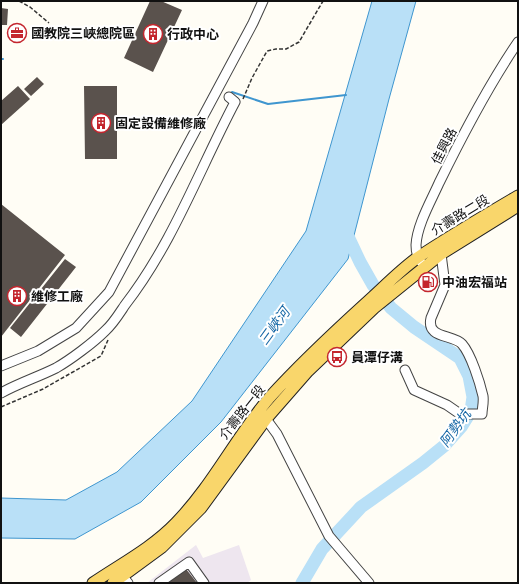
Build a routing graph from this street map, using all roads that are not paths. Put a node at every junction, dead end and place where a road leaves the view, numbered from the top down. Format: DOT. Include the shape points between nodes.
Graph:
graph roads {
  1 [pos="263,1"];
  2 [pos="518,42"];
  3 [pos="229,97"];
  4 [pos="518,196"];
  5 [pos="518,206"];
  6 [pos="441,254"];
  7 [pos="418,258"];
  8 [pos="426,266"];
  9 [pos="372,304"];
  10 [pos="1,366"];
  11 [pos="405,370"];
  12 [pos="1,393"];
  13 [pos="262,415"];
  14 [pos="121,581"];
  15 [pos="93,583"];
  16 [pos="159,583"];
  17 [pos="204,583"];
  18 [pos="369,583"];
  1 -- 10 [label="street" via="109,292 76,328 38,351"];
  2 -- 7 [label="street, 佳興路" via="456,149 432,197 416,245"];
  3 -- 12 [label="street" via="235,102 194,188 160,254 136,292 105,331 91,343 57,367"];
  4 -- 7 [label="main road, 介壽路二段"];
  5 -- 6 [label="main road, 介壽路二段"];
  6 -- 8 [label="main road, 介壽路二段"];
  6 -- 11 [label="street" via="445,285 431,318 431,328 437,334 461,343 469,354 483,397 482,414 460,414 414,390"];
  7 -- 8 [label="street"];
  7 -- 9 [label="main road, 介壽路一段" via="396,276"];
  8 -- 9 [label="main road, 介壽路一段" via="400,287"];
  9 -- 13 [label="main road, 介壽路一段"];
  13 -- 14 [label="main road, 介壽路一段" via="201,508 162,547"];
  13 -- 15 [label="main road, 介壽路一段" via="251,421 196,501 175,524 152,545"];
  13 -- 18 [label="street" via="277,434 334,544"];
  16 -- 17 [label="street" via="189,562"];
}
